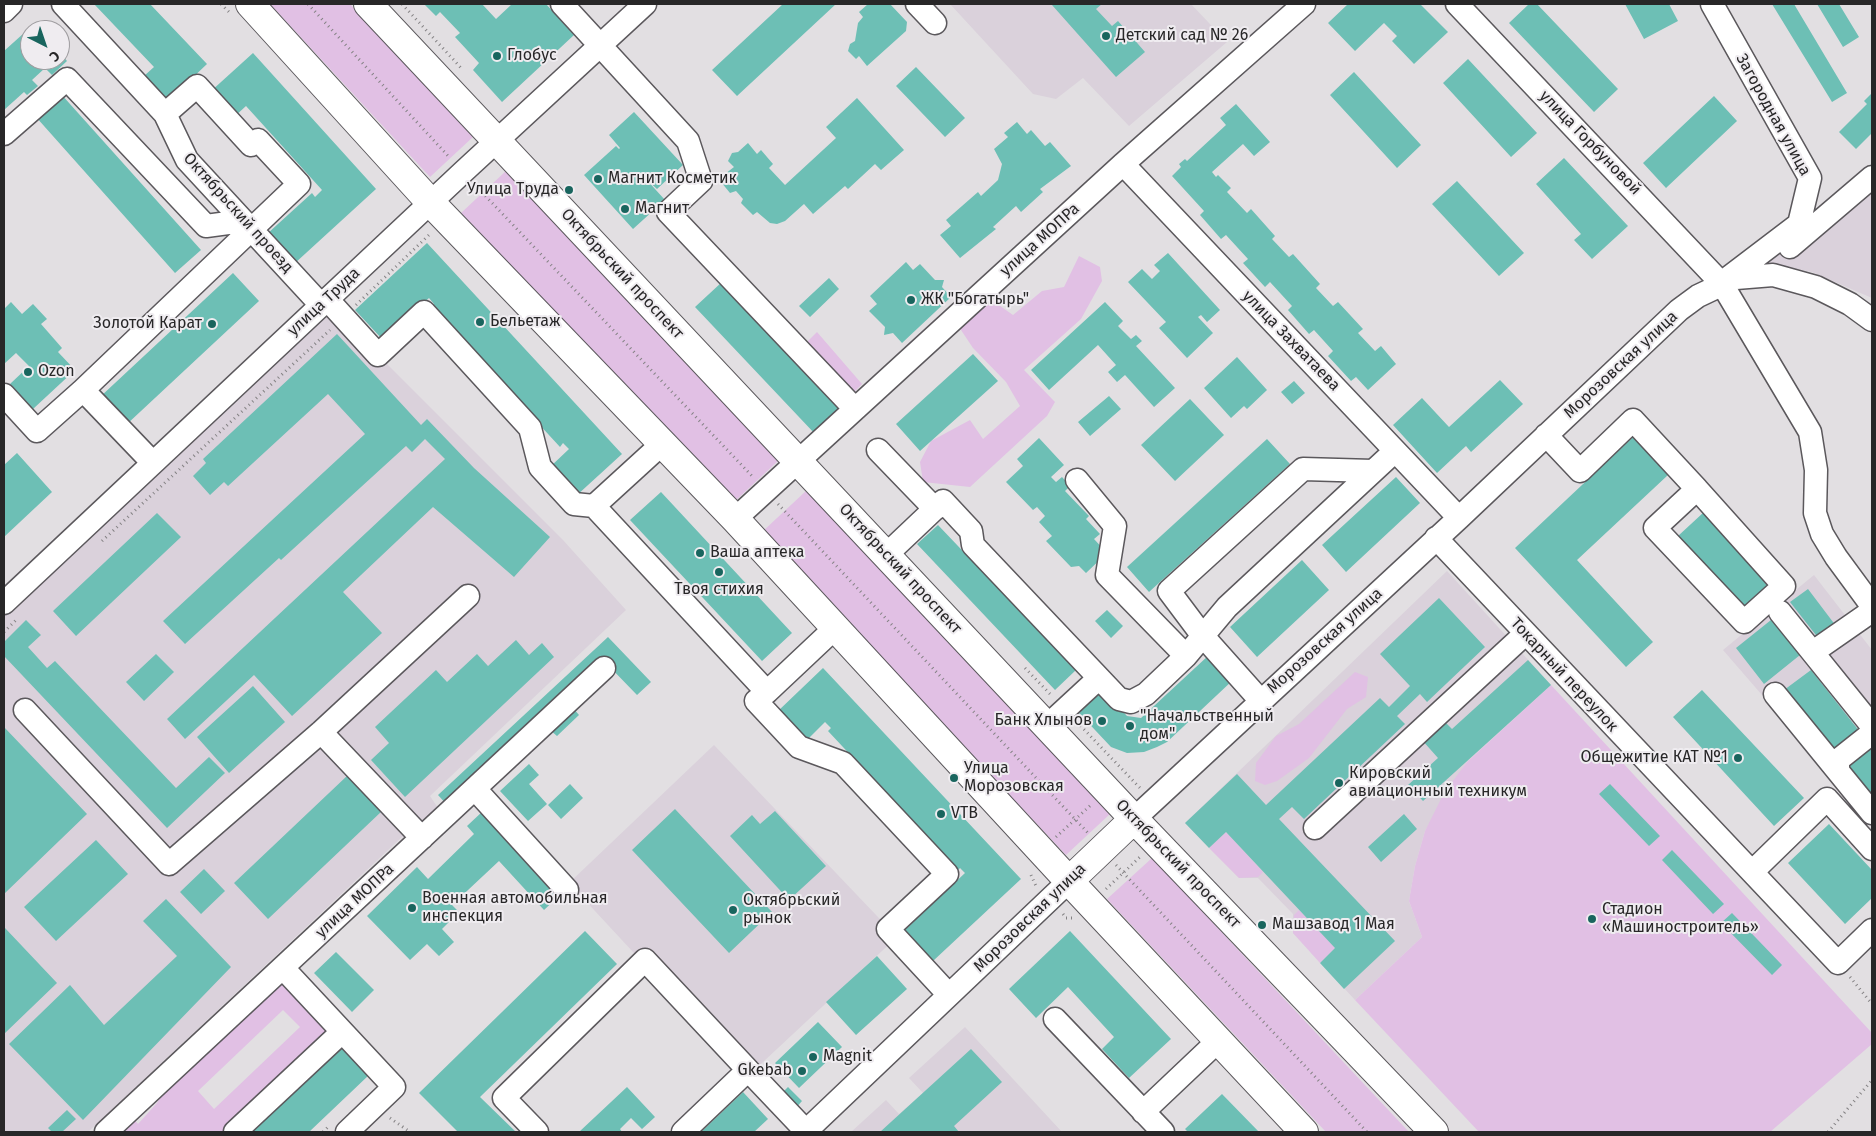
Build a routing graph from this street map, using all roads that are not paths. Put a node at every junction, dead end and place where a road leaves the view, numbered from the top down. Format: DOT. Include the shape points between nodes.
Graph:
graph roads {
  1 [pos="11,4"];
  2 [pos="63,4"];
  3 [pos="250,4"];
  4 [pos="368,4"];
  5 [pos="562,4"];
  6 [pos="645,4"];
  7 [pos="916,4"];
  8 [pos="1304,4"];
  9 [pos="1458,4"];
  10 [pos="1712,4"];
  11 [pos="4,11"];
  12 [pos="935,22"];
  13 [pos="600,45"];
  14 [pos="165,114"];
  15 [pos="4,134"];
  16 [pos="497,141"];
  17 [pos="1123,164"];
  18 [pos="1872,177"];
  19 [pos="430,202"];
  20 [pos="248,226"];
  21 [pos="1756,275"];
  22 [pos="1722,284"];
  23 [pos="324,302"];
  24 [pos="1872,320"];
  25 [pos="84,390"];
  26 [pos="4,395"];
  27 [pos="855,409"];
  28 [pos="1546,436"];
  29 [pos="663,443"];
  30 [pos="878,450"];
  31 [pos="1395,451"];
  32 [pos="798,461"];
  33 [pos="152,463"];
  34 [pos="1373,471"];
  35 [pos="1077,480"];
  36 [pos="1697,490"];
  37 [pos="594,506"];
  38 [pos="935,510"];
  39 [pos="1459,518"];
  40 [pos="735,519"];
  41 [pos="1436,538"];
  42 [pos="886,555"];
  43 [pos="468,596"];
  44 [pos="1872,606"];
  45 [pos="11,611"];
  46 [pos="1872,611"];
  47 [pos="1780,612"];
  48 [pos="835,628"];
  49 [pos="1525,634"];
  50 [pos="1202,635"];
  51 [pos="1813,652"];
  52 [pos="1186,656"];
  53 [pos="604,668"];
  54 [pos="1099,678"];
  55 [pos="767,692"];
  56 [pos="1776,694"];
  57 [pos="1260,700"];
  58 [pos="25,710"];
  59 [pos="1047,726"];
  60 [pos="1872,726"];
  61 [pos="321,732"];
  62 [pos="1872,733"];
  63 [pos="1838,771"];
  64 [pos="475,789"];
  65 [pos="1872,813"];
  66 [pos="1134,819"];
  67 [pos="1315,828"];
  68 [pos="422,838"];
  69 [pos="1872,849"];
  70 [pos="1752,872"];
  71 [pos="1069,881"];
  72 [pos="568,890"];
  73 [pos="1872,930"];
  74 [pos="283,968"];
  75 [pos="949,995"];
  76 [pos="1055,1019"];
  77 [pos="342,1032"];
  78 [pos="1218,1041"];
  79 [pos="748,1070"];
  80 [pos="1143,1112"];
  81 [pos="338,1129"];
  82 [pos="106,1132"];
  83 [pos="235,1132"];
  84 [pos="537,1132"];
  85 [pos="683,1132"];
  86 [pos="805,1132"];
  87 [pos="1162,1132"];
  88 [pos="1304,1132"];
  89 [pos="1434,1132"];
  1 -- 11 [label="street"];
  2 -- 14 [label="street, Октябрьский проезд"];
  3 -- 19 [label="main road"];
  4 -- 16 [label="main road, Октябрьский проспект"];
  5 -- 13 [label="street"];
  6 -- 13 [label="street, улица Труда"];
  7 -- 12 [label="street"];
  8 -- 17 [label="street, улица МОПРа"];
  9 -- 22 [label="street, улица Горбуновой"];
  10 -- 22 [label="street, Загородная улица" via="1810,178 1799,224"];
  13 -- 16 [label="street, улица Труда"];
  13 -- 27 [label="street" via="688,141 702,181 668,212"];
  14 -- 20 [label="street, Октябрьский проезд" via="187,160"];
  14 -- 20 [label="street" via="197,86 251,145 258,140 299,184"];
  15 -- 20 [label="street" via="67,79 206,226"];
  16 -- 19 [label="street, улица Труда"];
  16 -- 32 [label="main road, Октябрьский проспект"];
  17 -- 27 [label="street, улица МОПРа"];
  17 -- 31 [label="street, улица Захватаева"];
  18 -- 21 [label="street"];
  19 -- 23 [label="street, улица Труда"];
  19 -- 29 [label="main road"];
  20 -- 23 [label="street, Октябрьский проезд"];
  20 -- 25 [label="street"];
  21 -- 22 [label="street"];
  21 -- 24 [label="street" via="1773,274 1802,281 1850,304"];
  22 -- 28 [label="street, Морозовская улица" via="1679,310"];
  22 -- 44 [label="street, улица Горбуновой" via="1810,432 1816,470 1815,513 1822,534"];
  23 -- 33 [label="street, улица Труда"];
  23 -- 37 [label="street, Октябрьский проезд" via="343,317 378,355 424,312 530,428 540,467 574,504"];
  25 -- 26 [label="street" via="37,431"];
  25 -- 33 [label="street"];
  27 -- 32 [label="street, улица МОПРа"];
  28 -- 36 [label="street" via="1580,471 1633,420"];
  28 -- 39 [label="street, Морозовская улица"];
  29 -- 37 [label="street"];
  29 -- 40 [label="main road"];
  30 -- 38 [label="street"];
  31 -- 34 [label="street"];
  31 -- 39 [label="street, улица Захватаева"];
  32 -- 40 [label="street, улица МОПРа"];
  32 -- 42 [label="main road, Октябрьский проспект"];
  33 -- 45 [label="street, улица Труда"];
  34 -- 50 [label="street" via="1227,607"];
  34 -- 50 [label="street" via="1303,469 1169,591"];
  35 -- 52 [label="street" via="1115,526 1107,574"];
  36 -- 36 [label="street" via="1655,528 1744,622 1784,586"];
  37 -- 55 [label="street"];
  38 -- 42 [label="street"];
  38 -- 54 [label="street" via="944,501 971,531 973,545"];
  39 -- 41 [label="street, Морозовская улица"];
  40 -- 48 [label="main road"];
  41 -- 49 [label="street, Токарный переулок"];
  41 -- 57 [label="street, Морозовская улица"];
  42 -- 59 [label="main road, Октябрьский проспект"];
  43 -- 61 [label="street"];
  46 -- 51 [label="street"];
  47 -- 51 [label="street"];
  48 -- 55 [label="street"];
  48 -- 71 [label="main road" via="1035,863"];
  49 -- 67 [label="street"];
  49 -- 70 [label="street, Токарный переулок"];
  50 -- 52 [label="street"];
  50 -- 57 [label="street"];
  51 -- 60 [label="street"];
  52 -- 54 [label="street" via="1146,694 1131,702 1118,699"];
  53 -- 64 [label="street, улица МОПРа"];
  54 -- 59 [label="street"];
  55 -- 75 [label="street" via="756,701 799,747 843,763 947,874 888,930"];
  56 -- 63 [label="street"];
  57 -- 66 [label="street, Морозовская улица"];
  58 -- 61 [label="street" via="168,864"];
  59 -- 66 [label="main road, Октябрьский проспект" via="1117,782"];
  61 -- 68 [label="street"];
  62 -- 63 [label="street" via="1838,760"];
  63 -- 65 [label="street"];
  64 -- 68 [label="street, улица МОПРа"];
  64 -- 72 [label="street"];
  66 -- 71 [label="main road, Морозовская улица"];
  66 -- 89 [label="main road, Октябрьский проспект"];
  68 -- 74 [label="street, улица МОПРа"];
  69 -- 70 [label="street" via="1827,799"];
  70 -- 73 [label="street, Токарный переулок" via="1838,963"];
  71 -- 75 [label="street, Морозовская улица"];
  71 -- 78 [label="main road"];
  74 -- 77 [label="street"];
  74 -- 82 [label="street, улица МОПРа"];
  75 -- 86 [label="street, Морозовская улица"];
  76 -- 80 [label="street"];
  77 -- 81 [label="street" via="394,1087"];
  77 -- 83 [label="street"];
  78 -- 80 [label="street"];
  78 -- 88 [label="main road"];
  79 -- 84 [label="street" via="645,960 504,1098"];
  79 -- 85 [label="street"];
  79 -- 86 [label="street"];
  80 -- 87 [label="street"];
}
